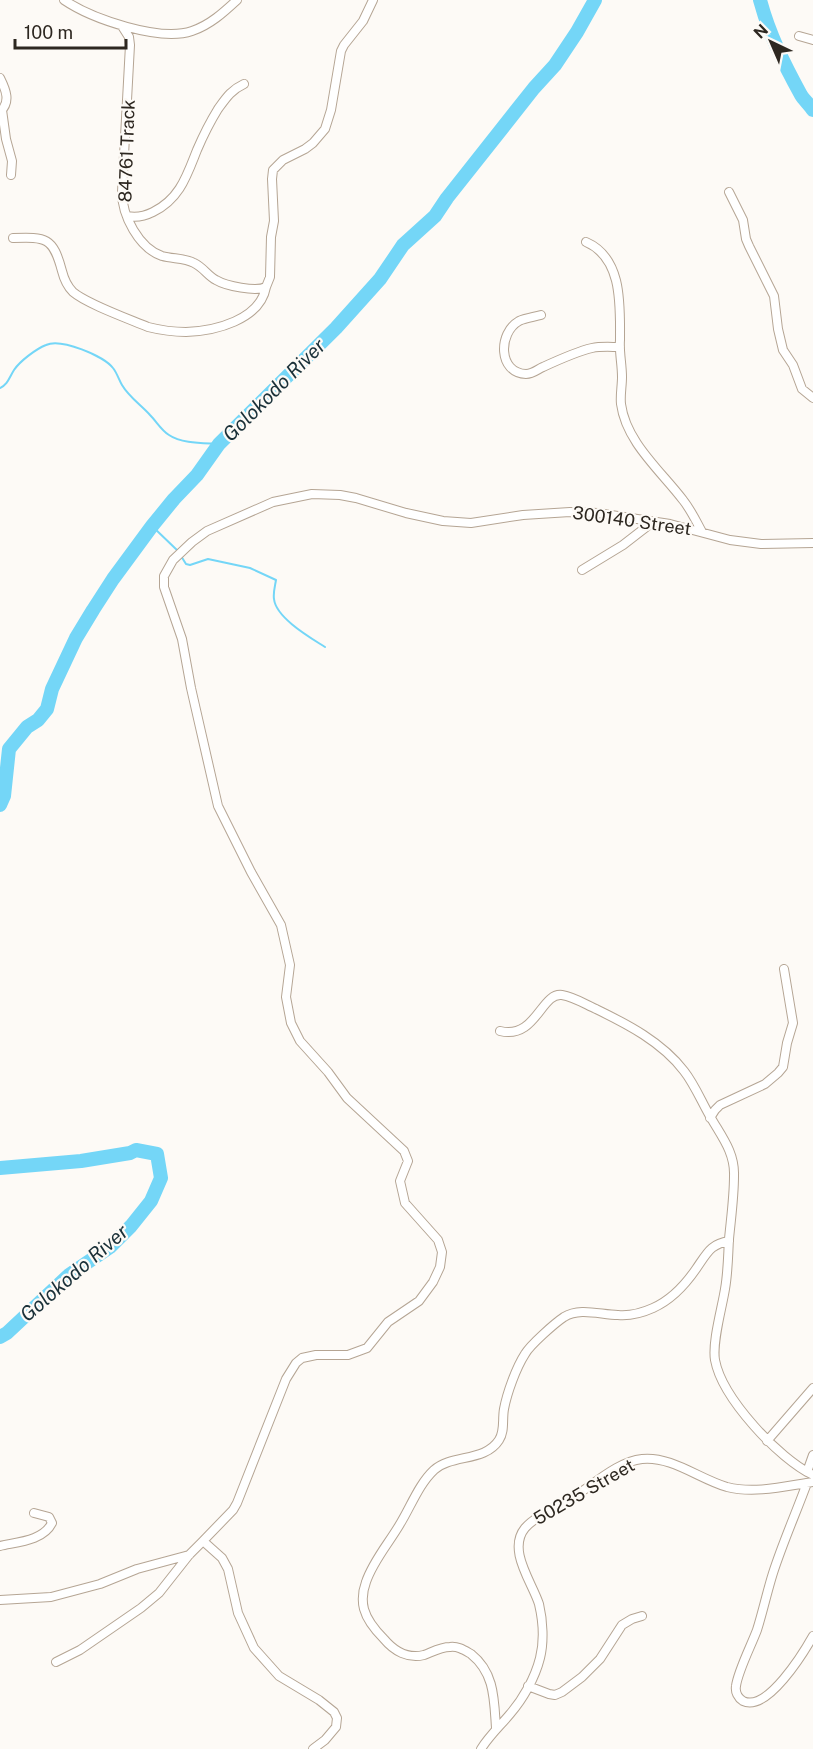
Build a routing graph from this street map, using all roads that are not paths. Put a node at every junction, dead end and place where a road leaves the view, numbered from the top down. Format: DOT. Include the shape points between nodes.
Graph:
graph roads {
  1 [pos="64,0"];
  2 [pos="237,0"];
  3 [pos="373,0"];
  4 [pos="122,26"];
  5 [pos="799,36"];
  6 [pos="813,40"];
  7 [pos="0,78"];
  8 [pos="244,84"];
  9 [pos="1,111"];
  10 [pos="11,175"];
  11 [pos="729,192"];
  12 [pos="127,216"];
  13 [pos="13,238"];
  14 [pos="586,242"];
  15 [pos="266,286"];
  16 [pos="541,315"];
  17 [pos="620,347"];
  18 [pos="813,398"];
  19 [pos="654,521"];
  20 [pos="702,532"];
  21 [pos="813,543"];
  22 [pos="582,570"];
  23 [pos="784,969"];
  24 [pos="500,1031"];
  25 [pos="710,1118"];
  26 [pos="729,1241"];
  27 [pos="813,1388"];
  28 [pos="767,1441"];
  29 [pos="813,1455"];
  30 [pos="810,1474"];
  31 [pos="810,1482"];
  32 [pos="34,1513"];
  33 [pos="203,1541"];
  34 [pos="0,1546"];
  35 [pos="189,1555"];
  36 [pos="0,1600"];
  37 [pos="642,1616"];
  38 [pos="813,1636"];
  39 [pos="56,1662"];
  40 [pos="528,1686"];
  41 [pos="496,1728"];
  42 [pos="313,1749"];
  43 [pos="481,1749"];
  1 -- 4 [label="street"];
  2 -- 4 [label="street" via="190,32 167,33"];
  3 -- 15 [label="street" via="341,51 325,129 313,143 273,170 274,221"];
  4 -- 12 [label="street, 84761 Track" via="130,45 122,192"];
  5 -- 6 [label="street"];
  7 -- 9 [label="street" via="7,95"];
  8 -- 12 [label="street" via="230,92 213,116 187,177 172,199 151,213"];
  9 -- 10 [label="street" via="12,161"];
  11 -- 18 [label="street" via="741,214 749,246 774,296 783,350 802,389"];
  12 -- 15 [label="street, 84761 Track" via="142,241 156,253 194,262 222,283 258,290"];
  13 -- 15 [label="street" via="48,242 74,292 159,329 205,330 240,319 256,306"];
  14 -- 17 [label="street" via="601,251 617,283"];
  16 -- 17 [label="street" via="519,320 505,336 504,358 509,367 532,373 590,348"];
  17 -- 20 [label="street" via="625,420"];
  19 -- 20 [label="street, 300140 Street"];
  19 -- 22 [label="street"];
  19 -- 33 [label="street, 300140 Street" via="570,512 471,523 443,521 356,498 312,494 273,502 207,531 173,560 164,576 166,597 182,639 218,806 280,925 290,965 286,997 295,1033 347,1098 404,1151 408,1161 400,1181 405,1203 438,1240 442,1258 426,1293 388,1322 367,1348 348,1355 308,1356 296,1363 237,1503"];
  20 -- 21 [label="street, 300140 Street" via="761,544"];
  23 -- 25 [label="street" via="793,1023 783,1067 765,1084 720,1105"];
  24 -- 25 [label="street" via="520,1031 556,996 578,1001 620,1020 668,1054 685,1071"];
  25 -- 26 [label="street" via="734,1165"];
  26 -- 28 [label="street" via="716,1363 725,1387"];
  26 -- 41 [label="street" via="710,1249 688,1280 655,1308 626,1315 572,1314 531,1346 506,1400 498,1442 487,1451 448,1462 433,1471 369,1574 364,1609 378,1634 390,1646 410,1656 449,1647 464,1649 473,1656 488,1675"];
  27 -- 28 [label="street"];
  28 -- 30 [label="street"];
  29 -- 30 [label="street"];
  31 -- 38 [label="street" via="773,1574 736,1685 741,1700 753,1702 771,1692 800,1659"];
  31 -- 40 [label="street, 50235 Street" via="740,1489 663,1461 634,1460 531,1522 519,1537 518,1550 539,1607 543,1637 540,1659"];
  32 -- 34 [label="street" via="49,1517 49,1530"];
  33 -- 35 [label="street"];
  33 -- 42 [label="street" via="228,1569 238,1613 254,1648 279,1676 334,1712 336,1727"];
  35 -- 36 [label="street" via="51,1597"];
  35 -- 39 [label="street" via="159,1593 141,1608"];
  37 -- 40 [label="street" via="622,1625 600,1659 562,1692 549,1694"];
  40 -- 41 [label="street, 50235 Street"];
  41 -- 43 [label="street, 50235 Street"];
}
